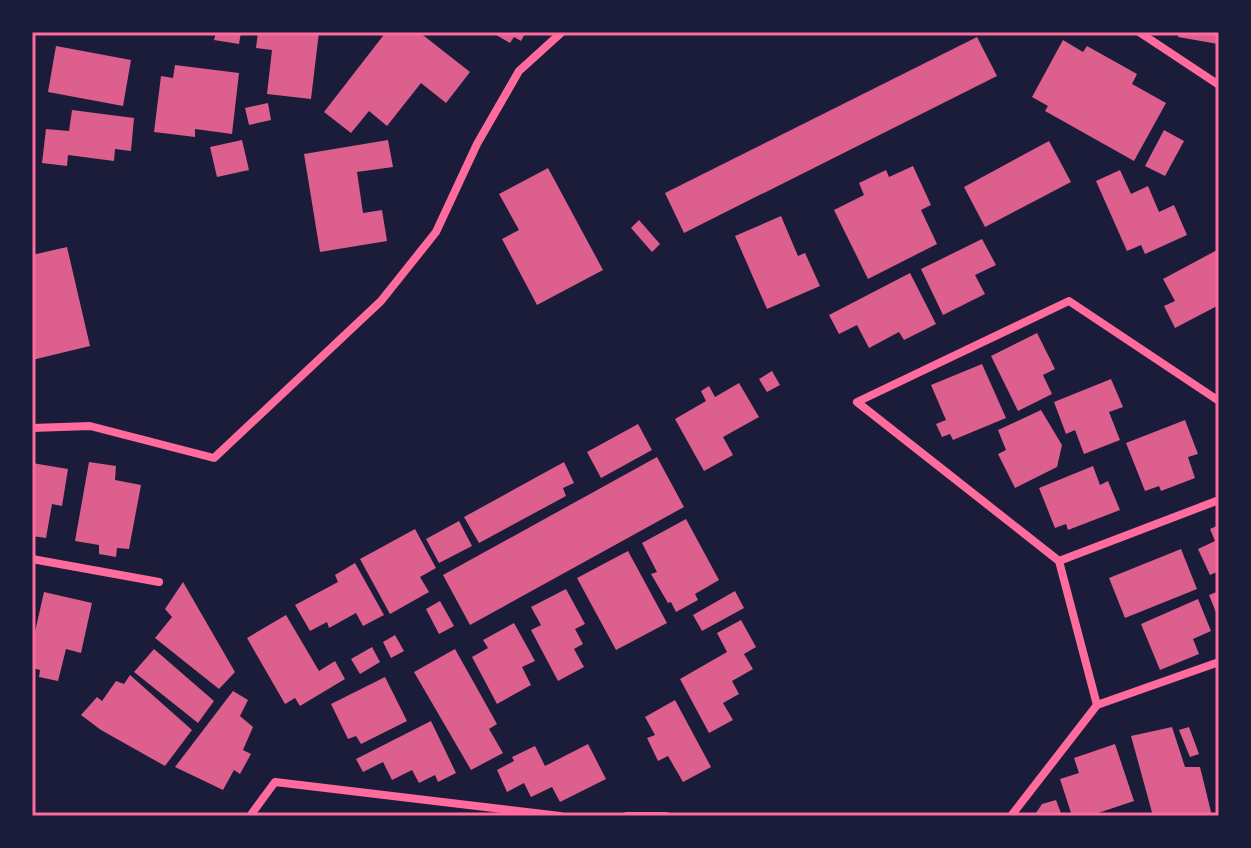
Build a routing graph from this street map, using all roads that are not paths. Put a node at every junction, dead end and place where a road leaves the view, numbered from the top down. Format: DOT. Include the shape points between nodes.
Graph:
graph roads {
  1 [pos="562,32"];
  2 [pos="1139,32"];
  3 [pos="1219,85"];
  4 [pos="1219,401"];
  5 [pos="32,428"];
  6 [pos="1219,500"];
  7 [pos="32,559"];
  8 [pos="1059,561"];
  9 [pos="159,582"];
  10 [pos="1219,662"];
  11 [pos="1097,705"];
  12 [pos="250,816"];
  13 [pos="560,816"];
  14 [pos="627,816"];
  15 [pos="666,816"];
  16 [pos="1011,816"];
  1 -- 5 [label="street" via="519,71 436,232 381,301 214,458 90,426"];
  2 -- 3 [label="street"];
  4 -- 8 [label="street" via="1069,301 857,402"];
  6 -- 8 [label="street"];
  7 -- 9 [label="street"];
  8 -- 11 [label="street"];
  10 -- 11 [label="street"];
  11 -- 16 [label="street"];
  12 -- 13 [label="street" via="275,782"];
  14 -- 15 [label="street"];
}
